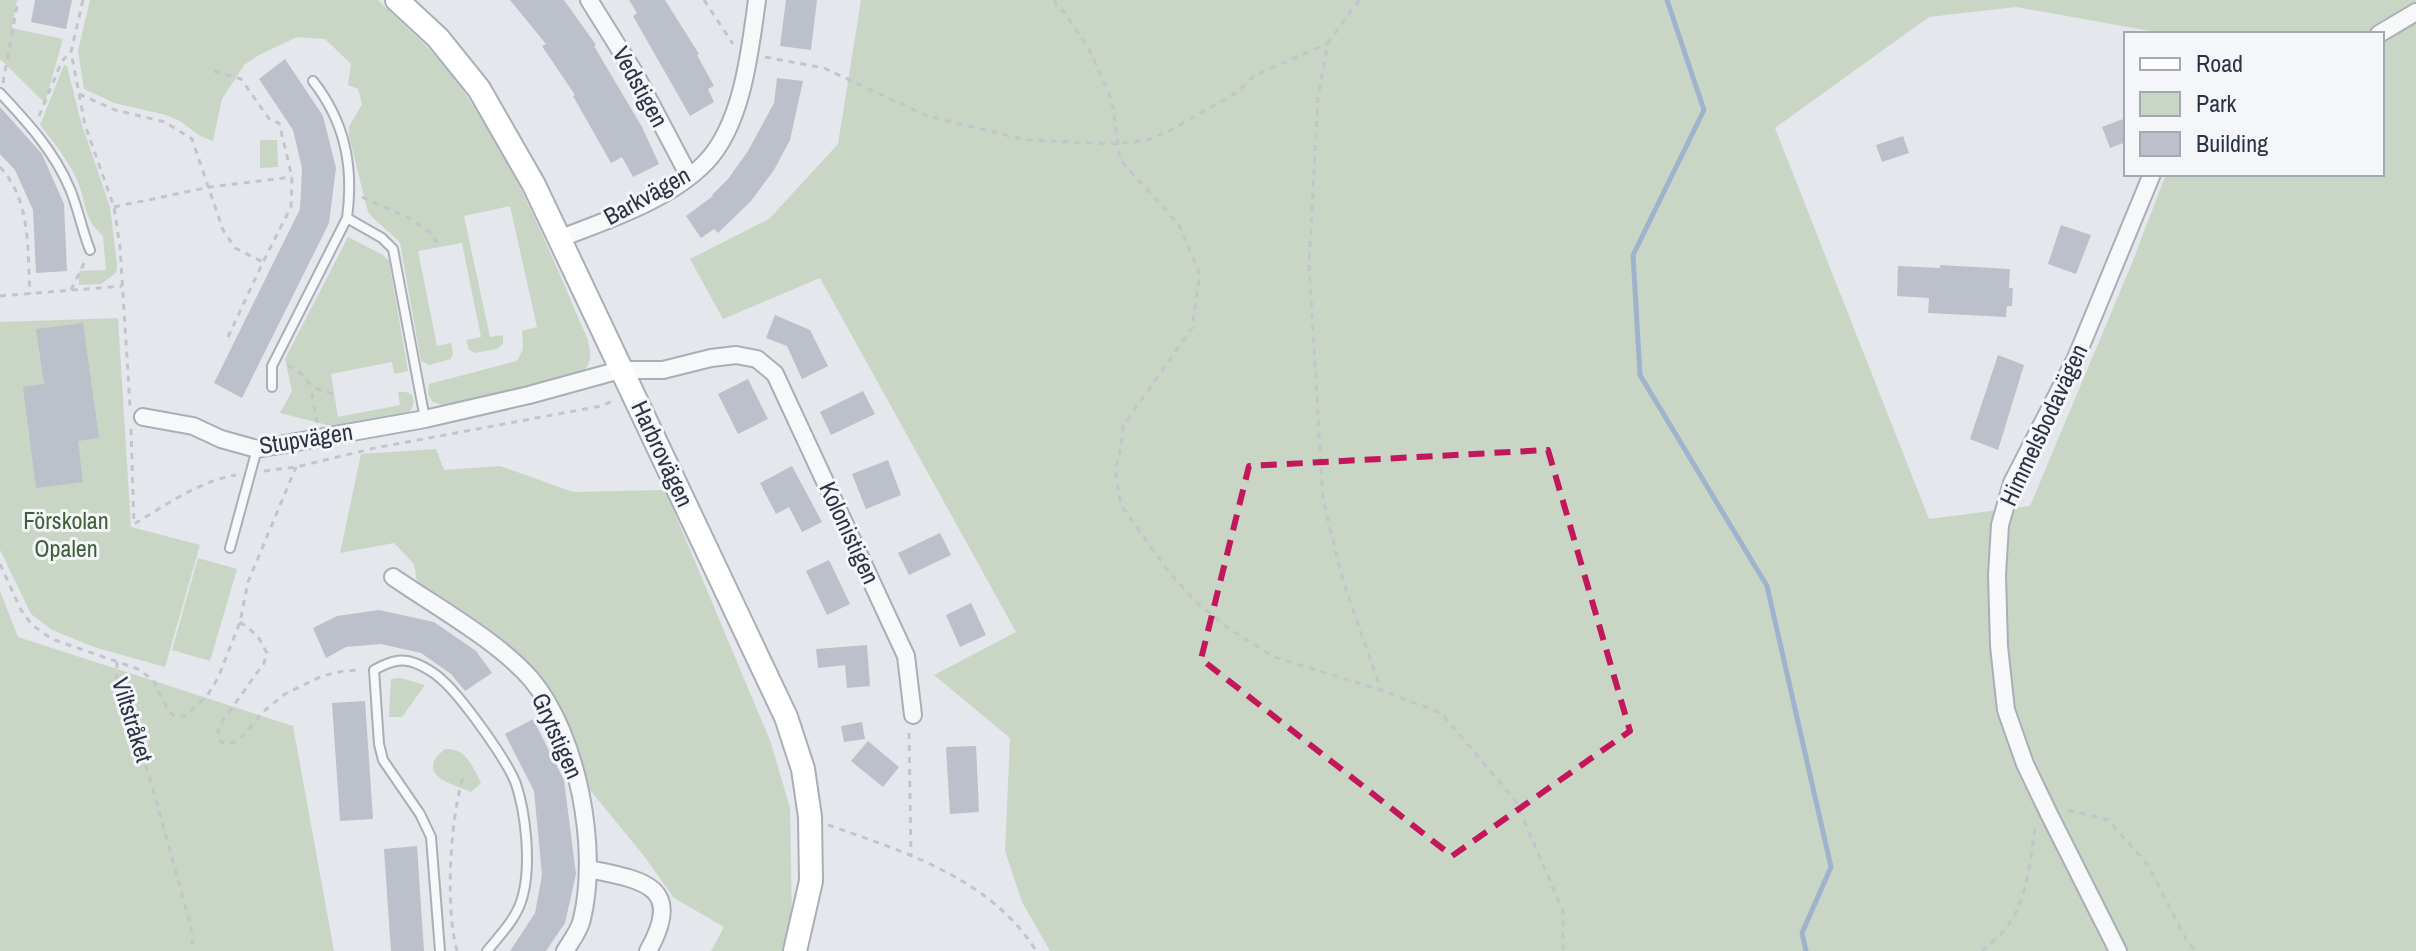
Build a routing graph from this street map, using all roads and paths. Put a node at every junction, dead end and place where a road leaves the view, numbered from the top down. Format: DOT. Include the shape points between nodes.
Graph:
graph roads {
  1 [pos="18,0"];
  2 [pos="83,0"];
  3 [pos="397,0"];
  4 [pos="589,0"];
  5 [pos="704,0"];
  6 [pos="757,0"];
  7 [pos="1055,0"];
  8 [pos="1359,0"];
  9 [pos="2416,12"];
  10 [pos="2382,32"];
  11 [pos="1328,43"];
  12 [pos="71,52"];
  13 [pos="749,55"];
  14 [pos="214,71"];
  15 [pos="313,81"];
  16 [pos="0,93"];
  17 [pos="79,94"];
  18 [pos="34,129"];
  19 [pos="1116,144"];
  20 [pos="0,167"];
  21 [pos="689,176"];
  22 [pos="2151,176"];
  23 [pos="292,177"];
  24 [pos="210,187"];
  25 [pos="350,194"];
  26 [pos="114,207"];
  27 [pos="347,218"];
  28 [pos="561,238"];
  29 [pos="439,247"];
  30 [pos="90,250"];
  31 [pos="263,262"];
  32 [pos="122,286"];
  33 [pos="71,290"];
  34 [pos="30,294"];
  35 [pos="0,296"];
  36 [pos="228,337"];
  37 [pos="272,366"];
  38 [pos="620,370"];
  39 [pos="272,387"];
  40 [pos="317,390"];
  41 [pos="634,393"];
  42 [pos="334,394"];
  43 [pos="137,418"];
  44 [pos="425,419"];
  45 [pos="319,438"];
  46 [pos="257,449"];
  47 [pos="296,467"];
  48 [pos="251,473"];
  49 [pos="230,548"];
  50 [pos="0,564"];
  51 [pos="393,577"];
  52 [pos="240,622"];
  53 [pos="117,662"];
  54 [pos="374,670"];
  55 [pos="1381,690"];
  56 [pos="913,715"];
  57 [pos="463,777"];
  58 [pos="810,817"];
  59 [pos="911,857"];
  60 [pos="589,869"];
  61 [pos="193,951"];
  62 [pos="440,951"];
  63 [pos="457,951"];
  64 [pos="487,951"];
  65 [pos="565,951"];
  66 [pos="648,951"];
  67 [pos="795,951"];
  68 [pos="1036,951"];
  69 [pos="1563,951"];
  70 [pos="2118,951"];
  1 -- 16 [label="path"];
  2 -- 12 [label="path"];
  3 -- 28 [label="street, Harbrovägen" via="438,38 479,89"];
  4 -- 21 [label="street, Vedstigen"];
  5 -- 13 [label="path" via="735,46"];
  6 -- 13 [label="street, Barkvägen"];
  7 -- 19 [label="path" via="1089,49 1112,101"];
  8 -- 11 [label="path"];
  9 -- 10 [label="street"];
  11 -- 19 [label="path" via="1254,76 1236,93 1169,131"];
  11 -- 55 [label="path" via="1318,96 1309,265 1323,500 1343,581"];
  12 -- 17 [label="path"];
  12 -- 18 [label="path" via="62,61"];
  13 -- 19 [label="path" via="824,68 927,116 1027,140"];
  13 -- 21 [label="street, Barkvägen" via="722,139"];
  14 -- 23 [label="path" via="241,79 270,120 279,123"];
  15 -- 25 [label="lane" via="341,127"];
  16 -- 18 [label="lane"];
  17 -- 24 [label="path" via="182,131 192,139"];
  17 -- 26 [label="path"];
  18 -- 30 [label="lane" via="72,192"];
  19 -- 55 [label="path" via="1120,160 1179,225 1200,274 1192,328 1123,426 1115,471 1121,505 1168,571 1228,628 1274,657"];
  20 -- 34 [label="path" via="26,214"];
  21 -- 28 [label="street, Barkvägen" via="628,212"];
  22 -- 70 [label="street, Himmelsbodavägen" via="2076,358 2012,483 2000,525 1997,575 2006,710 2025,764"];
  23 -- 24 [label="path"];
  23 -- 31 [label="path" via="291,207"];
  24 -- 26 [label="path"];
  24 -- 31 [label="path" via="223,230 235,248"];
  25 -- 27 [label="lane"];
  25 -- 29 [label="path" via="409,218 433,234"];
  26 -- 32 [label="path"];
  27 -- 37 [label="lane"];
  27 -- 44 [label="lane" via="393,249"];
  28 -- 38 [label="street, Harbrovägen"];
  30 -- 33 [label="path"];
  31 -- 36 [label="path"];
  32 -- 33 [label="path"];
  32 -- 43 [label="path"];
  33 -- 34 [label="path"];
  34 -- 35 [label="path"];
  37 -- 39 [label="lane"];
  37 -- 40 [label="path" via="291,366"];
  38 -- 41 [label="street, Harbrovägen"];
  38 -- 44 [label="street, Stupvägen"];
  38 -- 56 [label="street, Kolonistigen" via="663,370 736,355 757,359 775,374 906,656"];
  40 -- 42 [label="path"];
  40 -- 45 [label="path" via="312,395"];
  41 -- 47 [label="path" via="601,406"];
  41 -- 58 [label="street, Harbrovägen" via="786,717 803,769"];
  43 -- 46 [label="street, Stupvägen" via="193,426"];
  43 -- 48 [label="path" via="134,524 199,487"];
  44 -- 45 [label="street, Stupvägen"];
  45 -- 46 [label="street, Stupvägen"];
  46 -- 48 [label="lane"];
  47 -- 48 [label="path"];
  47 -- 52 [label="path, Viltstråket" via="248,582"];
  48 -- 49 [label="lane"];
  50 -- 53 [label="path" via="32,625 52,639"];
  51 -- 60 [label="street, Grytstigen" via="508,657 547,702 580,786"];
  52 -- 53 [label="path, Viltstråket" via="218,678 185,716 169,712 153,680"];
  52 -- 54 [label="path" via="257,635 267,653 219,726 221,742 239,740 264,711 314,679"];
  53 -- 61 [label="path, Viltstråket" via="117,683 149,775"];
  54 -- 62 [label="lane" via="383,760 431,837"];
  54 -- 64 [label="lane" via="396,660 414,662 441,679 506,763 516,785 527,862 523,895 514,918"];
  55 -- 69 [label="path" via="1441,713 1515,800 1563,911"];
  56 -- 59 [label="path" via="907,737"];
  57 -- 63 [label="path" via="455,803 451,885"];
  58 -- 59 [label="path"];
  58 -- 67 [label="street, Harbrovägen" via="811,881"];
  59 -- 68 [label="path" via="958,878 994,903"];
  60 -- 65 [label="street, Grytstigen" via="582,921"];
  60 -- 66 [label="street" via="634,879 661,899 660,930"];
}
